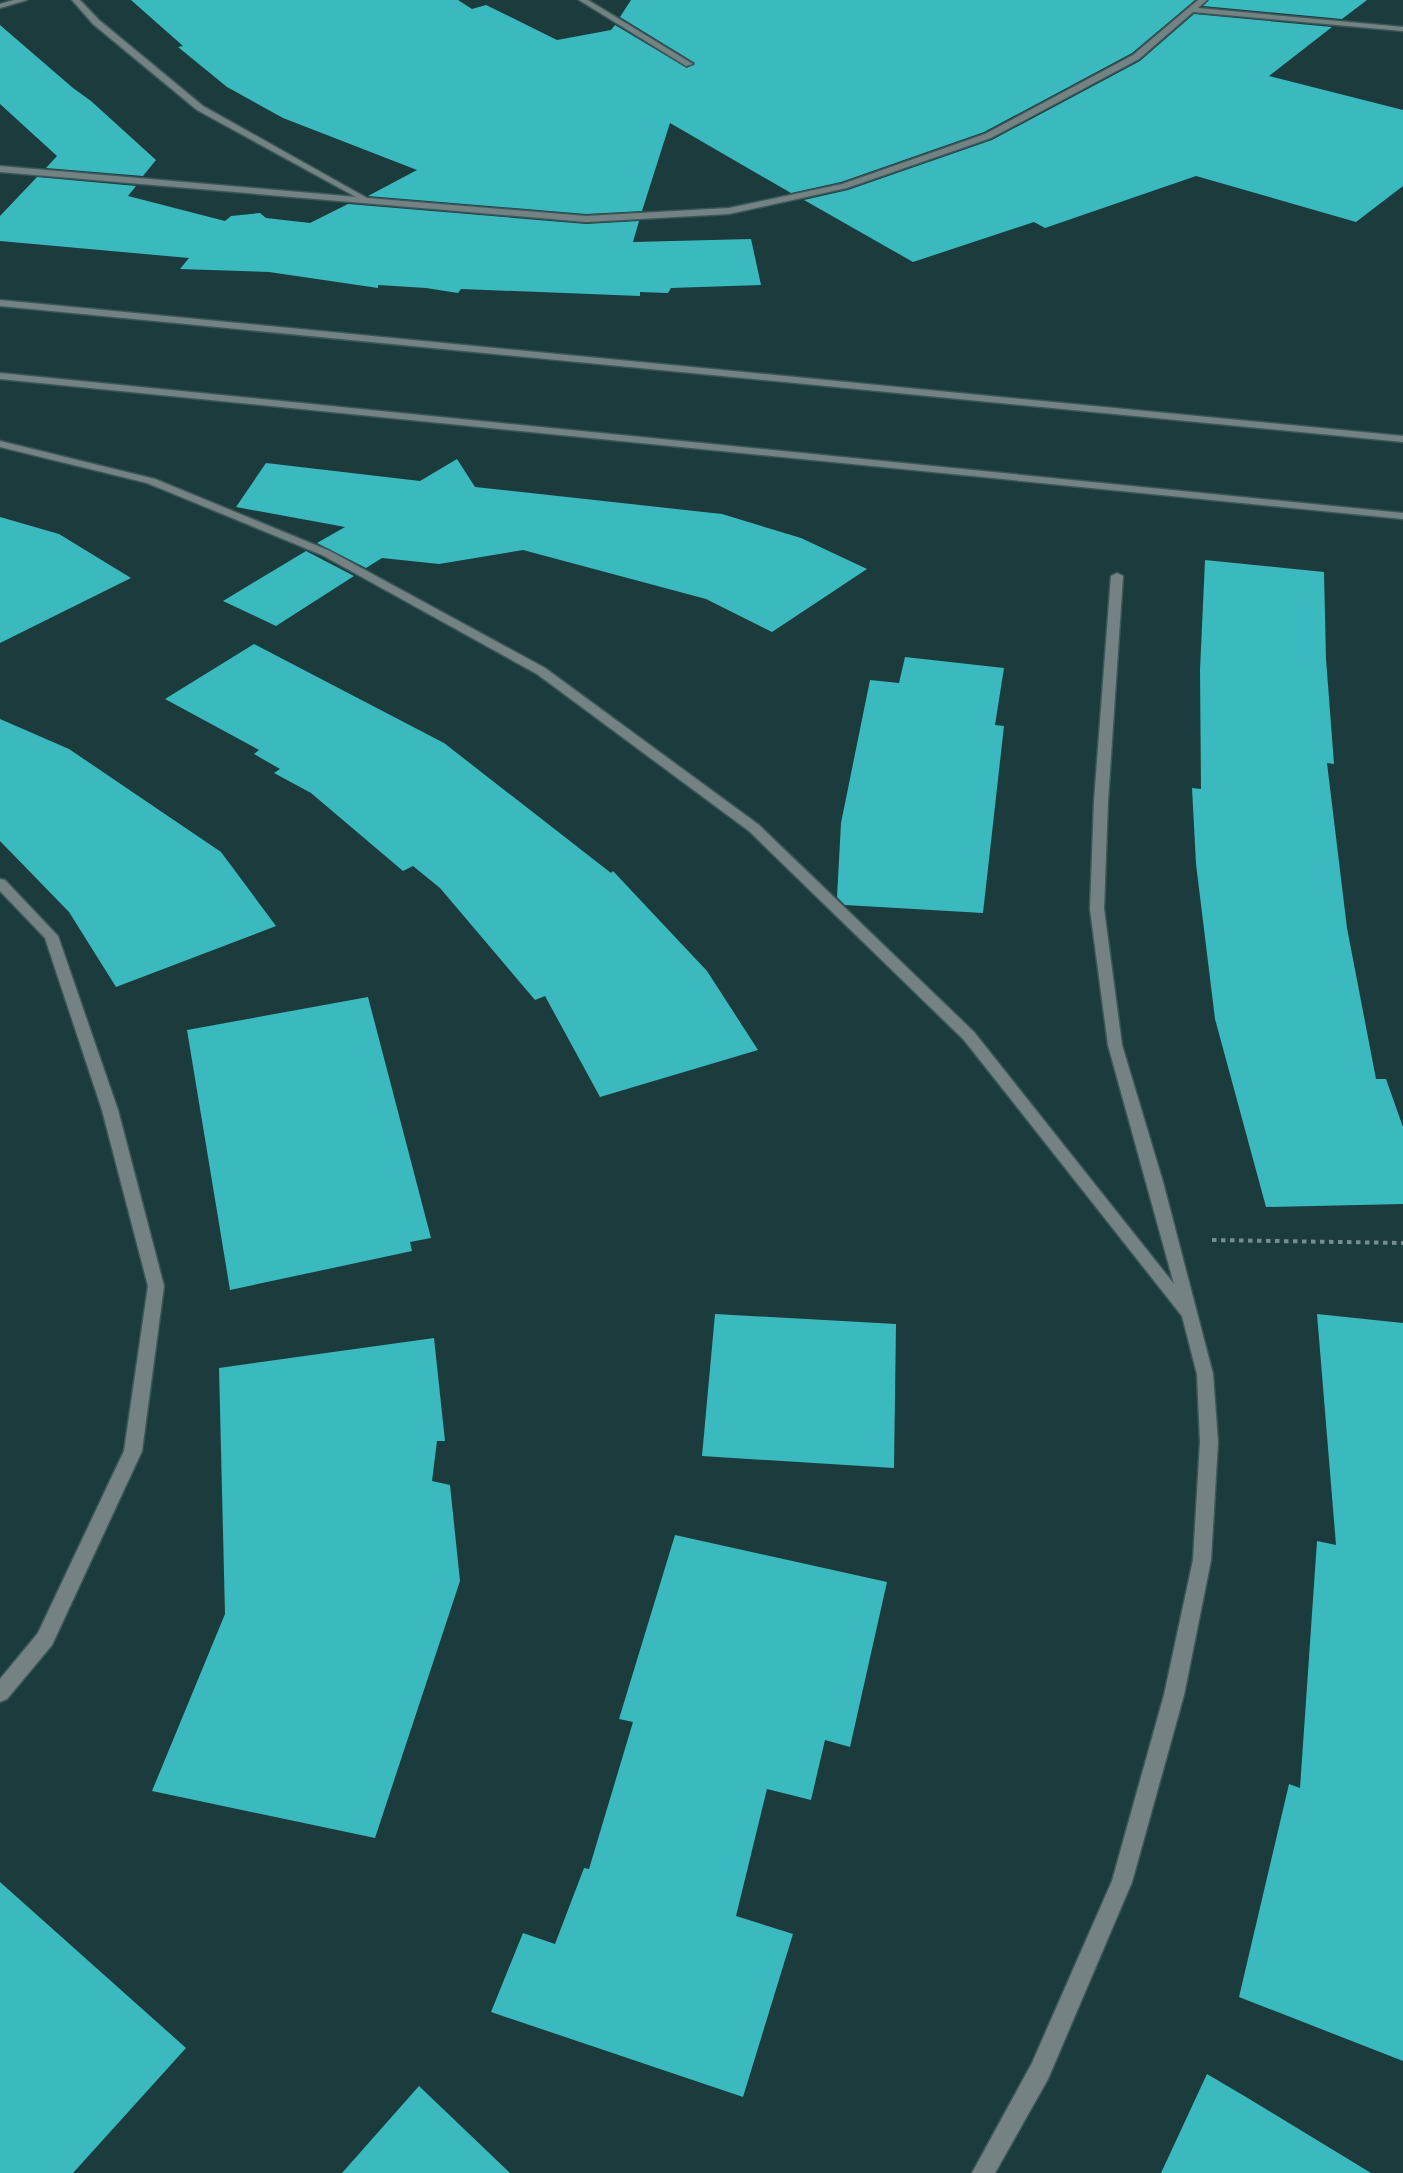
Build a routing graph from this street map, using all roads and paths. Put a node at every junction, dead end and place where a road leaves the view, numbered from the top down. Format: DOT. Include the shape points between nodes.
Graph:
graph roads {
  1 [pos="23,0"];
  2 [pos="76,0"];
  3 [pos="583,0"];
  4 [pos="1203,0"];
  5 [pos="0,6"];
  6 [pos="1191,10"];
  7 [pos="1403,29"];
  8 [pos="689,64"];
  9 [pos="0,169"];
  10 [pos="369,200"];
  11 [pos="0,303"];
  12 [pos="0,376"];
  13 [pos="1403,440"];
  14 [pos="0,444"];
  15 [pos="1403,516"];
  16 [pos="1117,576"];
  17 [pos="0,883"];
  18 [pos="1170,1239"];
  19 [pos="1403,1243"];
  20 [pos="1189,1316"];
  21 [pos="0,1693"];
  22 [pos="983,2173"];
  1 -- 5 [label="street"];
  2 -- 10 [label="street" via="96,22 200,108"];
  3 -- 8 [label="street"];
  4 -- 6 [label="street"];
  6 -- 7 [label="street"];
  6 -- 10 [label="street" via="1136,57 988,136 844,186 729,211 586,219"];
  9 -- 10 [label="street"];
  11 -- 13 [label="street"];
  12 -- 15 [label="street"];
  14 -- 20 [label="street" via="151,481 326,553 550,678 754,828 969,1036"];
  16 -- 18 [label="street" via="1097,909 1115,1045"];
  17 -- 21 [label="street" via="51,936 110,1110 156,1286 133,1451 45,1639"];
  18 -- 19 [label="path"];
  18 -- 20 [label="street"];
  20 -- 22 [label="street" via="1205,1374 1209,1443 1202,1560 1174,1695 1122,1882 1040,2071"];
}
